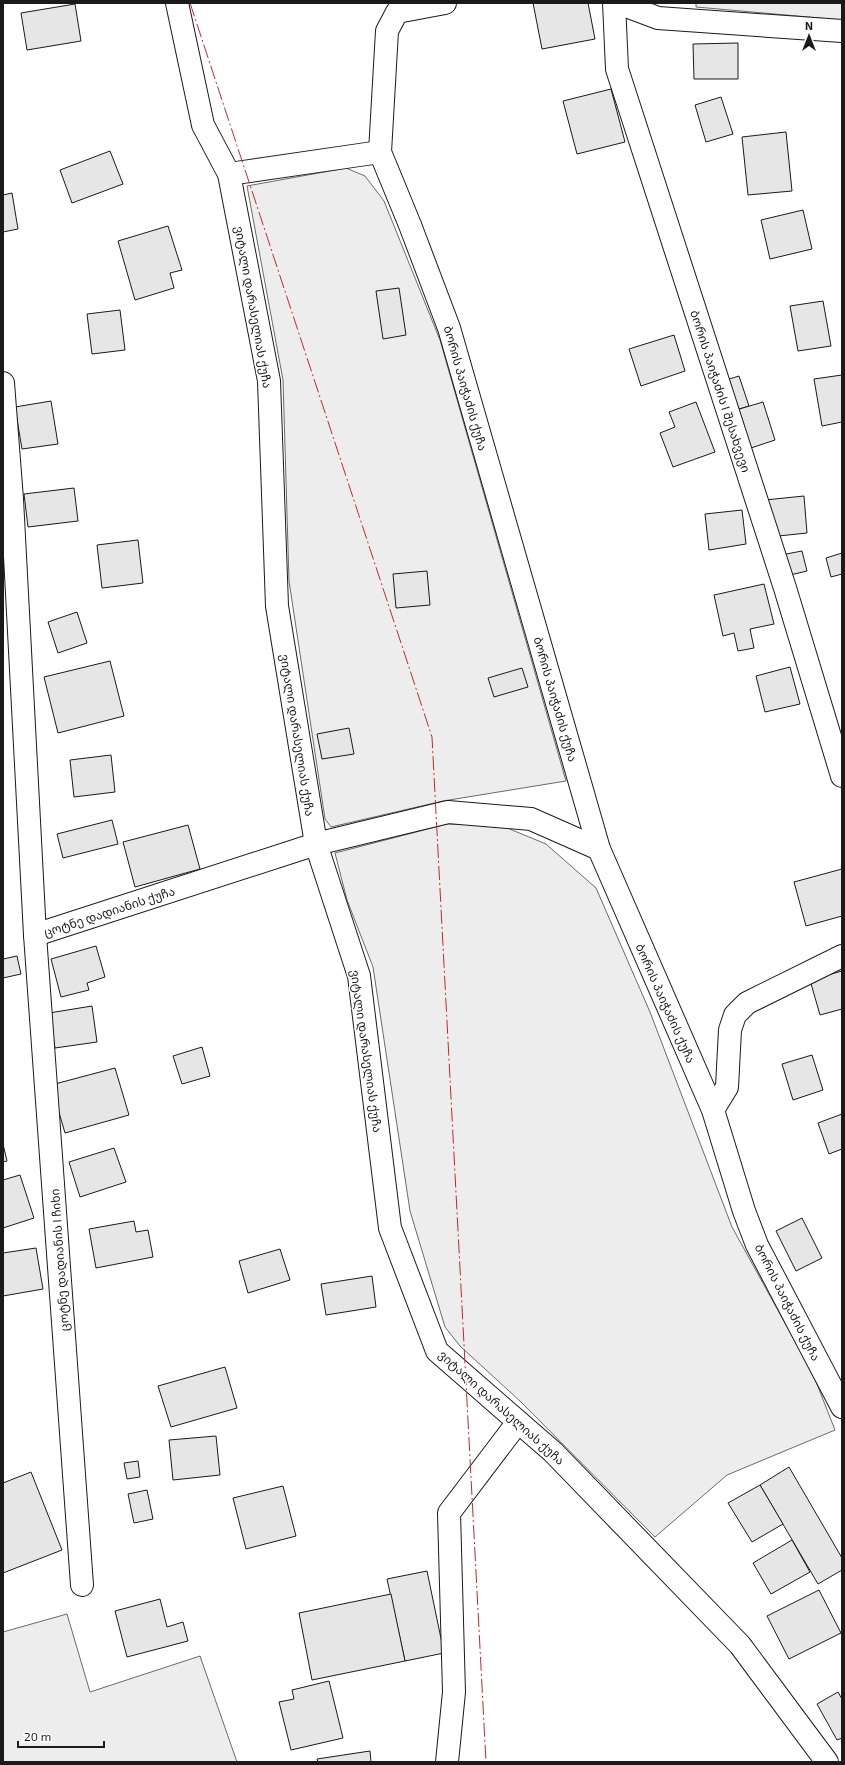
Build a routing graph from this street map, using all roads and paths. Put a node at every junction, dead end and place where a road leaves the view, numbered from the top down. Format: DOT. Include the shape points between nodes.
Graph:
graph roads {
  1 [pos="177,3"];
  2 [pos="444,3"];
  3 [pos="614,3"];
  4 [pos="618,3"];
  5 [pos="842,31"];
  6 [pos="380,152"];
  7 [pos="228,174"];
  8 [pos="3,383"];
  9 [pos="8,500"];
  10 [pos="842,776"];
  11 [pos="316,844"];
  12 [pos="599,849"];
  13 [pos="36,935"];
  14 [pos="842,956"];
  15 [pos="713,1110"];
  16 [pos="842,1407"];
  17 [pos="518,1422"];
  18 [pos="82,1585"];
  19 [pos="447,1762"];
  20 [pos="827,1762"];
  1 -- 7 [label="street, ვიტალი დარასელიას ქუჩა" via="203,125"];
  2 -- 6 [label="street, ბორის პაიჭაძის ქუჩა" via="397,12 387,31"];
  3 -- 10 [label="street, ბორის პაიჭაძის I შესახვევი" via="617,69 785,588"];
  4 -- 5 [label="street" via="658,18"];
  6 -- 7 [label="street"];
  6 -- 12 [label="street, ბორის პაიჭაძის ქუჩა" via="449,328"];
  7 -- 11 [label="street, ვიტალი დარასელიას ქუჩა" via="269,381 277,606"];
  8 -- 9 [label="street, ცოტნე დადიანის ქუჩა"];
  9 -- 13 [label="street, ცოტნე დადიანის ქუჩა"];
  11 -- 12 [label="street, ცოტნე დადიანის ქუჩა" via="448,812 532,819"];
  11 -- 13 [label="street, ცოტნე დადიანის ქუჩა"];
  11 -- 17 [label="street, ვიტალი დარასელიას ქუჩა" via="359,976 390,1228 437,1351"];
  12 -- 15 [label="street, ბორის პაიჭაძის ქუჩა"];
  13 -- 18 [label="street, ცოტნე დადიანის I ჩიხი"];
  14 -- 15 [label="street" via="747,1003 735,1015 730,1030 727,1087"];
  15 -- 16 [label="street, ბორის პაიჭაძის ქუჩა" via="757,1245"];
  17 -- 19 [label="street" via="449,1513 454,1692"];
  17 -- 20 [label="street, ვიტალი დარასელიას ქუჩა" via="553,1452 740,1645"];
}
